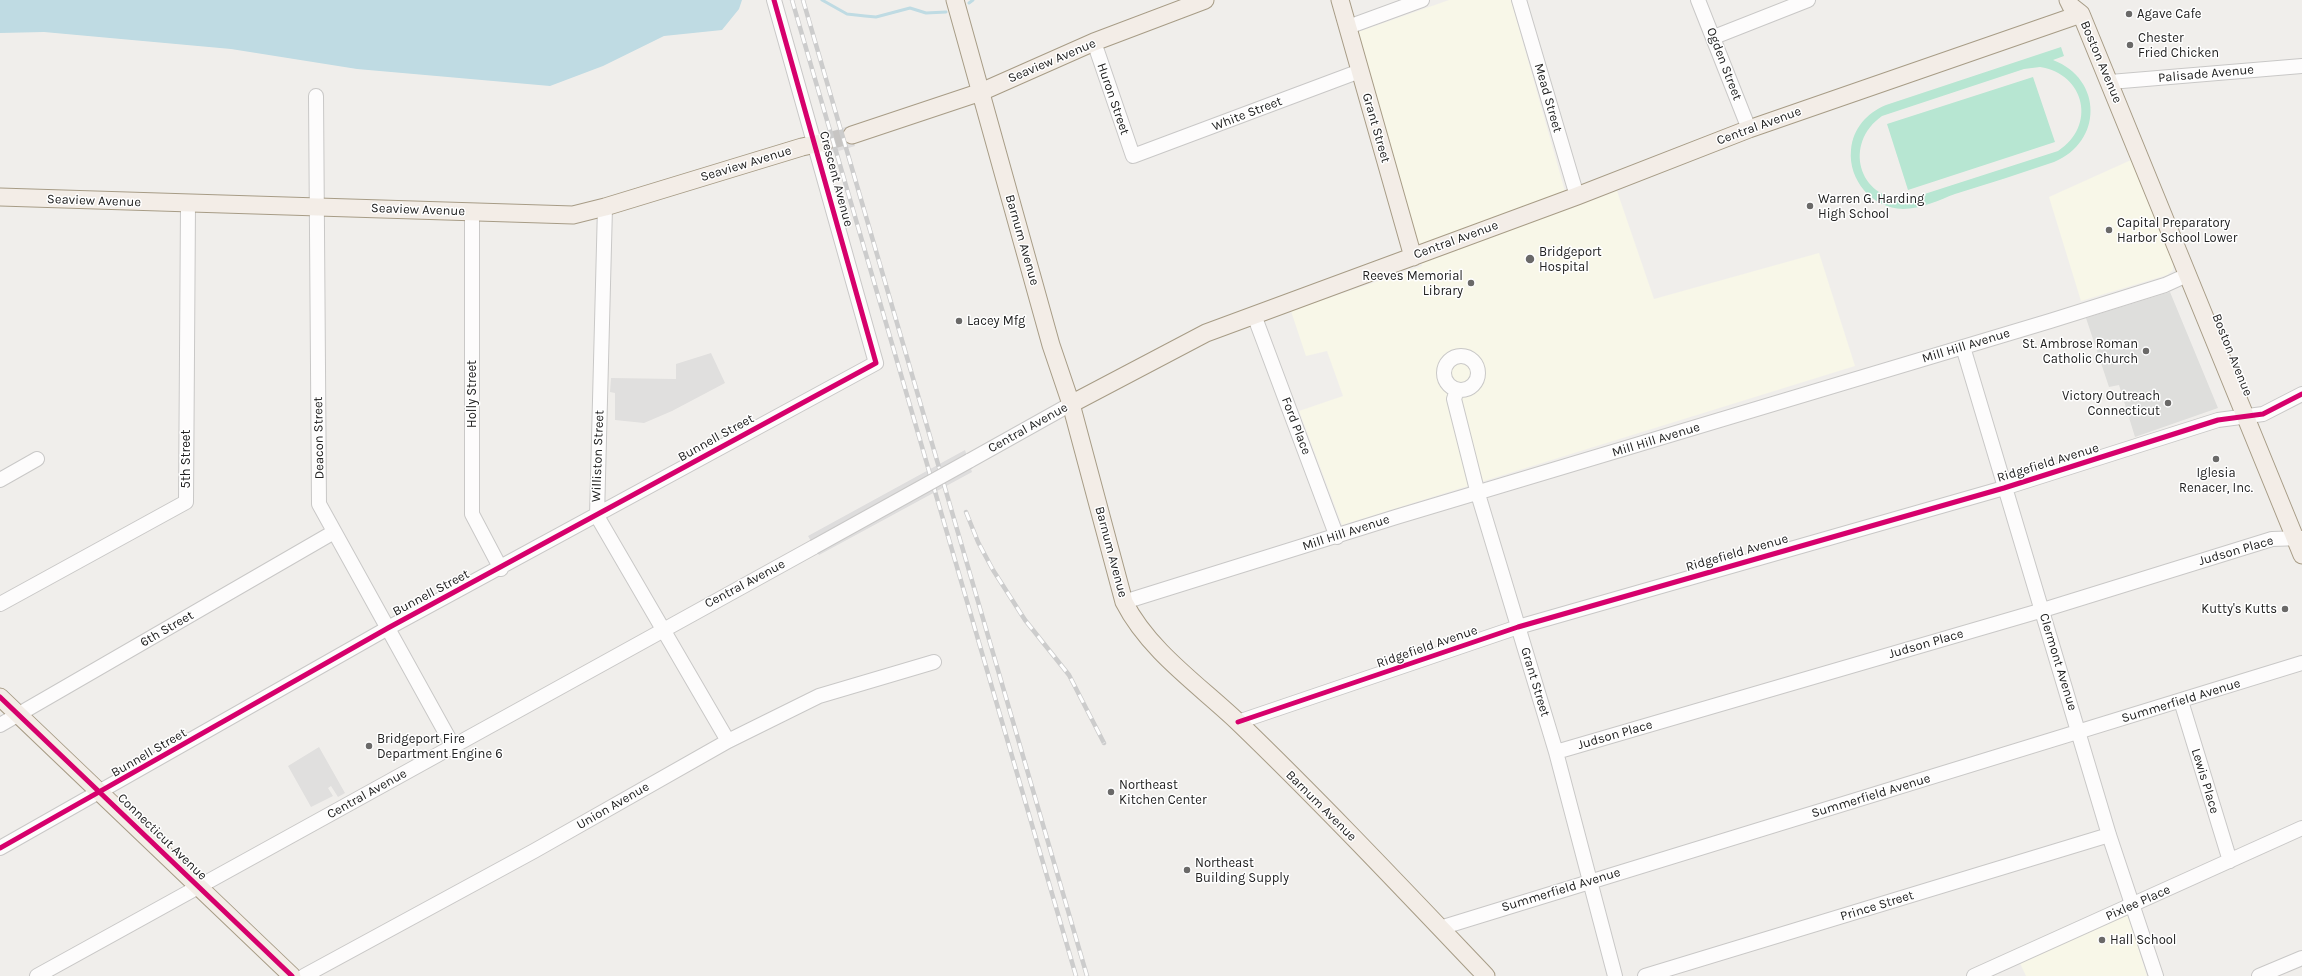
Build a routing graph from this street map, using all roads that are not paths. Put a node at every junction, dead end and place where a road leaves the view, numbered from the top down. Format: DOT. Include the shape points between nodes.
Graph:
graph roads {
  1 [pos="774,0"];
  2 [pos="955,0"];
  3 [pos="1205,0"];
  4 [pos="1340,0"];
  5 [pos="1422,0"];
  6 [pos="1519,0"];
  7 [pos="1698,0"];
  8 [pos="1808,0"];
  9 [pos="2068,0"];
  10 [pos="2081,7"];
  11 [pos="1348,27"];
  12 [pos="1714,37"];
  13 [pos="1094,42"];
  14 [pos="2302,66"];
  15 [pos="1360,71"];
  16 [pos="2110,82"];
  17 [pos="981,92"];
  18 [pos="316,96"];
  19 [pos="1749,129"];
  20 [pos="852,135"];
  21 [pos="820,143"];
  22 [pos="1133,156"];
  23 [pos="1576,196"];
  24 [pos="0,197"];
  25 [pos="188,204"];
  26 [pos="316,205"];
  27 [pos="605,207"];
  28 [pos="472,212"];
  29 [pos="1413,256"];
  30 [pos="2187,275"];
  31 [pos="1254,315"];
  32 [pos="1963,347"];
  33 [pos="876,363"];
  34 [pos="1457,390"];
  35 [pos="2302,394"];
  36 [pos="1071,404"];
  37 [pos="2246,417"];
  38 [pos="37,459"];
  39 [pos="0,480"];
  40 [pos="2004,488"];
  41 [pos="1478,494"];
  42 [pos="597,516"];
  43 [pos="334,532"];
  44 [pos="1337,537"];
  45 [pos="2299,538"];
  46 [pos="2302,555"];
  47 [pos="501,569"];
  48 [pos="1124,602"];
  49 [pos="0,604"];
  50 [pos="2042,610"];
  51 [pos="1518,627"];
  52 [pos="388,628"];
  53 [pos="662,630"];
  54 [pos="934,662"];
  55 [pos="2302,663"];
  56 [pos="0,697"];
  57 [pos="2181,701"];
  58 [pos="18,714"];
  59 [pos="1238,722"];
  60 [pos="0,725"];
  61 [pos="2080,733"];
  62 [pos="728,741"];
  63 [pos="453,746"];
  64 [pos="1556,752"];
  65 [pos="101,793"];
  66 [pos="2302,828"];
  67 [pos="2109,835"];
  68 [pos="0,848"];
  69 [pos="2230,861"];
  70 [pos="1588,881"];
  71 [pos="199,887"];
  72 [pos="2132,906"];
  73 [pos="1440,928"];
  74 [pos="2302,958"];
  75 [pos="37,976"];
  76 [pos="292,976"];
  77 [pos="304,976"];
  78 [pos="1486,976"];
  79 [pos="1615,976"];
  80 [pos="1646,976"];
  81 [pos="1974,976"];
  82 [pos="2156,976"];
  83 [pos="2259,976"];
  1 -- 21 [label="street, Crescent Avenue"];
  2 -- 17 [label="main road, Barnum Avenue"];
  3 -- 13 [label="main road, Seaview Avenue"];
  4 -- 11 [label="main road, Grant Street"];
  5 -- 11 [label="street"];
  6 -- 23 [label="street, Mead Street"];
  7 -- 12 [label="street, Ogden Street"];
  8 -- 12 [label="street"];
  9 -- 10 [label="main road, Boston Avenue" via="2071,6"];
  10 -- 16 [label="main road, Boston Avenue"];
  10 -- 19 [label="main road, Central Avenue"];
  11 -- 15 [label="main road, Grant Street"];
  12 -- 19 [label="street, Ogden Street"];
  13 -- 17 [label="main road, Seaview Avenue"];
  13 -- 22 [label="street, Huron Street"];
  14 -- 16 [label="street, Palisade Avenue"];
  15 -- 22 [label="street, White Street"];
  15 -- 29 [label="main road, Grant Street"];
  16 -- 30 [label="main road, Boston Avenue"];
  17 -- 20 [label="main road, Seaview Avenue"];
  17 -- 36 [label="main road, Barnum Avenue" via="1051,346"];
  18 -- 26 [label="street, Deacon Street"];
  19 -- 23 [label="main road, Central Avenue"];
  21 -- 27 [label="main road, Seaview Avenue"];
  21 -- 33 [label="street, Crescent Avenue"];
  23 -- 29 [label="main road, Central Avenue"];
  24 -- 25 [label="main road, Seaview Avenue"];
  25 -- 26 [label="main road, Seaview Avenue"];
  25 -- 49 [label="street, 5th Street" via="186,502"];
  26 -- 28 [label="main road, Seaview Avenue"];
  26 -- 43 [label="street, Deacon Street" via="319,504"];
  27 -- 28 [label="main road, Seaview Avenue" via="573,215"];
  27 -- 42 [label="street, Williston Street"];
  28 -- 47 [label="street, Holly Street" via="472,514"];
  29 -- 31 [label="main road, Central Avenue"];
  30 -- 32 [label="street, Mill Hill Avenue" via="2166,285"];
  30 -- 37 [label="main road, Boston Avenue"];
  31 -- 36 [label="main road, Central Avenue" via="1206,333"];
  31 -- 44 [label="street, Ford Place"];
  32 -- 40 [label="street, Clermont Avenue"];
  32 -- 41 [label="street, Mill Hill Avenue"];
  33 -- 42 [label="street, Bunnell Street"];
  34 -- 41 [label="street, Grant Street" via="1454,398"];
  35 -- 37 [label="street, Ridgefield Avenue" via="2263,414"];
  36 -- 48 [label="main road, Barnum Avenue"];
  36 -- 53 [label="street, Central Avenue, bridge"];
  37 -- 40 [label="street, Ridgefield Avenue" via="2218,420"];
  37 -- 45 [label="main road, Boston Avenue"];
  38 -- 39 [label="street"];
  40 -- 50 [label="street, Clermont Avenue"];
  40 -- 51 [label="street, Ridgefield Avenue"];
  41 -- 44 [label="street, Mill Hill Avenue"];
  41 -- 51 [label="street, Grant Street"];
  42 -- 47 [label="street, Bunnell Street"];
  42 -- 53 [label="street, Williston Street"];
  43 -- 52 [label="street, Deacon Street"];
  43 -- 58 [label="street, 6th Street"];
  44 -- 48 [label="street, Mill Hill Avenue"];
  45 -- 46 [label="main road, Boston Avenue"];
  45 -- 50 [label="street, Judson Place" via="2272,539"];
  47 -- 52 [label="street, Bunnell Street"];
  48 -- 59 [label="main road, Barnum Avenue" via="1147,636"];
  50 -- 61 [label="street, Clermont Avenue"];
  50 -- 64 [label="street, Judson Place"];
  51 -- 59 [label="street, Ridgefield Avenue"];
  51 -- 64 [label="street, Grant Street"];
  52 -- 63 [label="street, Deacon Street"];
  52 -- 65 [label="street, Bunnell Street"];
  53 -- 62 [label="street, Williston Street"];
  53 -- 63 [label="street, Central Avenue"];
  54 -- 62 [label="street, Union Avenue" via="819,696"];
  55 -- 57 [label="street, Summerfield Avenue"];
  56 -- 58 [label="main road, Connecticut Avenue"];
  57 -- 61 [label="street, Summerfield Avenue"];
  57 -- 69 [label="street, Lewis Place"];
  58 -- 60 [label="street, 6th Street"];
  58 -- 65 [label="main road, Connecticut Avenue"];
  59 -- 73 [label="main road, Barnum Avenue"];
  61 -- 67 [label="street, Clermont Avenue"];
  61 -- 70 [label="street, Summerfield Avenue"];
  62 -- 77 [label="street, Union Avenue" via="527,855"];
  63 -- 71 [label="street, Central Avenue"];
  64 -- 70 [label="street, Grant Street"];
  65 -- 68 [label="street, Bunnell Street"];
  65 -- 71 [label="main road, Connecticut Avenue"];
  66 -- 69 [label="street, Pixlee Place"];
  67 -- 72 [label="street, Clermont Avenue"];
  67 -- 80 [label="street, Prince Street"];
  69 -- 72 [label="street, Pixlee Place"];
  70 -- 73 [label="street, Summerfield Avenue"];
  70 -- 79 [label="street, Grant Street"];
  71 -- 75 [label="street, Central Avenue"];
  71 -- 76 [label="main road, Connecticut Avenue"];
  72 -- 81 [label="street, Pixlee Place"];
  72 -- 82 [label="street, Clermont Avenue"];
  73 -- 78 [label="main road, Barnum Avenue"];
  74 -- 83 [label="street"];
}
